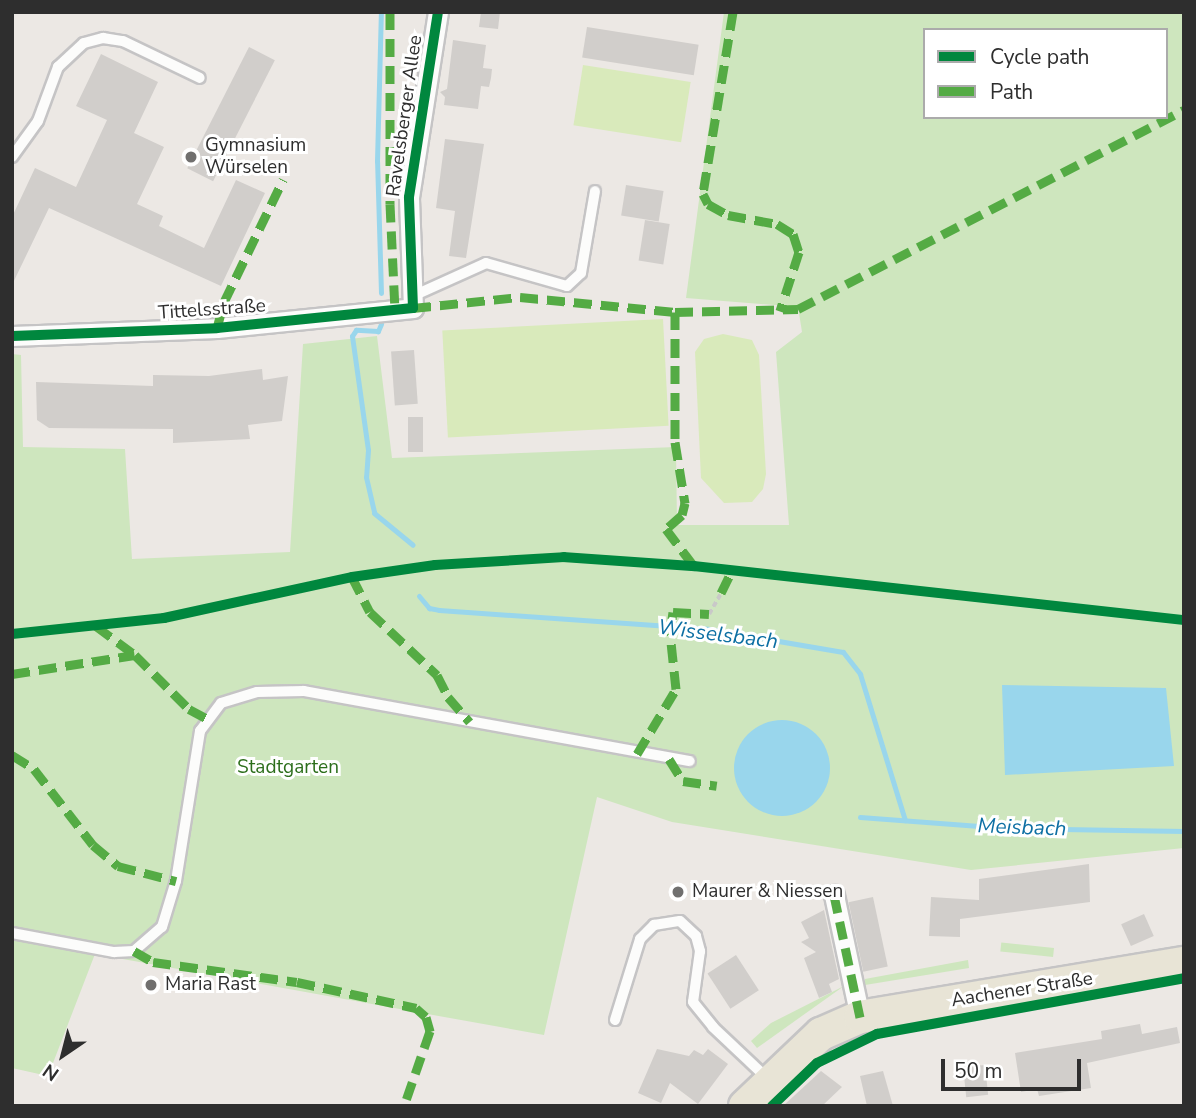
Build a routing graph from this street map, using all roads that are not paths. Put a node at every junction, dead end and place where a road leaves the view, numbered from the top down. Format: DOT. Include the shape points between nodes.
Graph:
graph roads {
  1 [pos="438,12"];
  2 [pos="200,78"];
  3 [pos="12,157"];
  4 [pos="595,191"];
  5 [pos="413,302"];
  6 [pos="12,336"];
  7 [pos="690,761"];
  8 [pos="834,895"];
  9 [pos="12,933"];
  10 [pos="1184,963"];
  11 [pos="860,1017"];
  12 [pos="615,1020"];
  13 [pos="768,1080"];
  14 [pos="745,1106"];
  1 -- 5 [label="street, Ravelsberger Allee" via="410,197"];
  2 -- 3 [label="lane" via="123,40 84,43 58,68 38,121"];
  4 -- 5 [label="lane" via="581,273 567,286 486,263"];
  5 -- 6 [label="street, Tittelsstraße" via="217,328"];
  7 -- 9 [label="lane" via="304,691 257,692 222,703 200,731 176,881 162,927 134,951 114,952"];
  8 -- 11 [label="street"];
  10 -- 11 [label="main road, Aachener Straße"];
  11 -- 13 [label="main road, Aachener Straße" via="821,1034"];
  12 -- 13 [label="lane" via="640,939 654,925 680,921 696,936 700,951 693,1002"];
  13 -- 14 [label="main road, Aachener Straße"];
}
